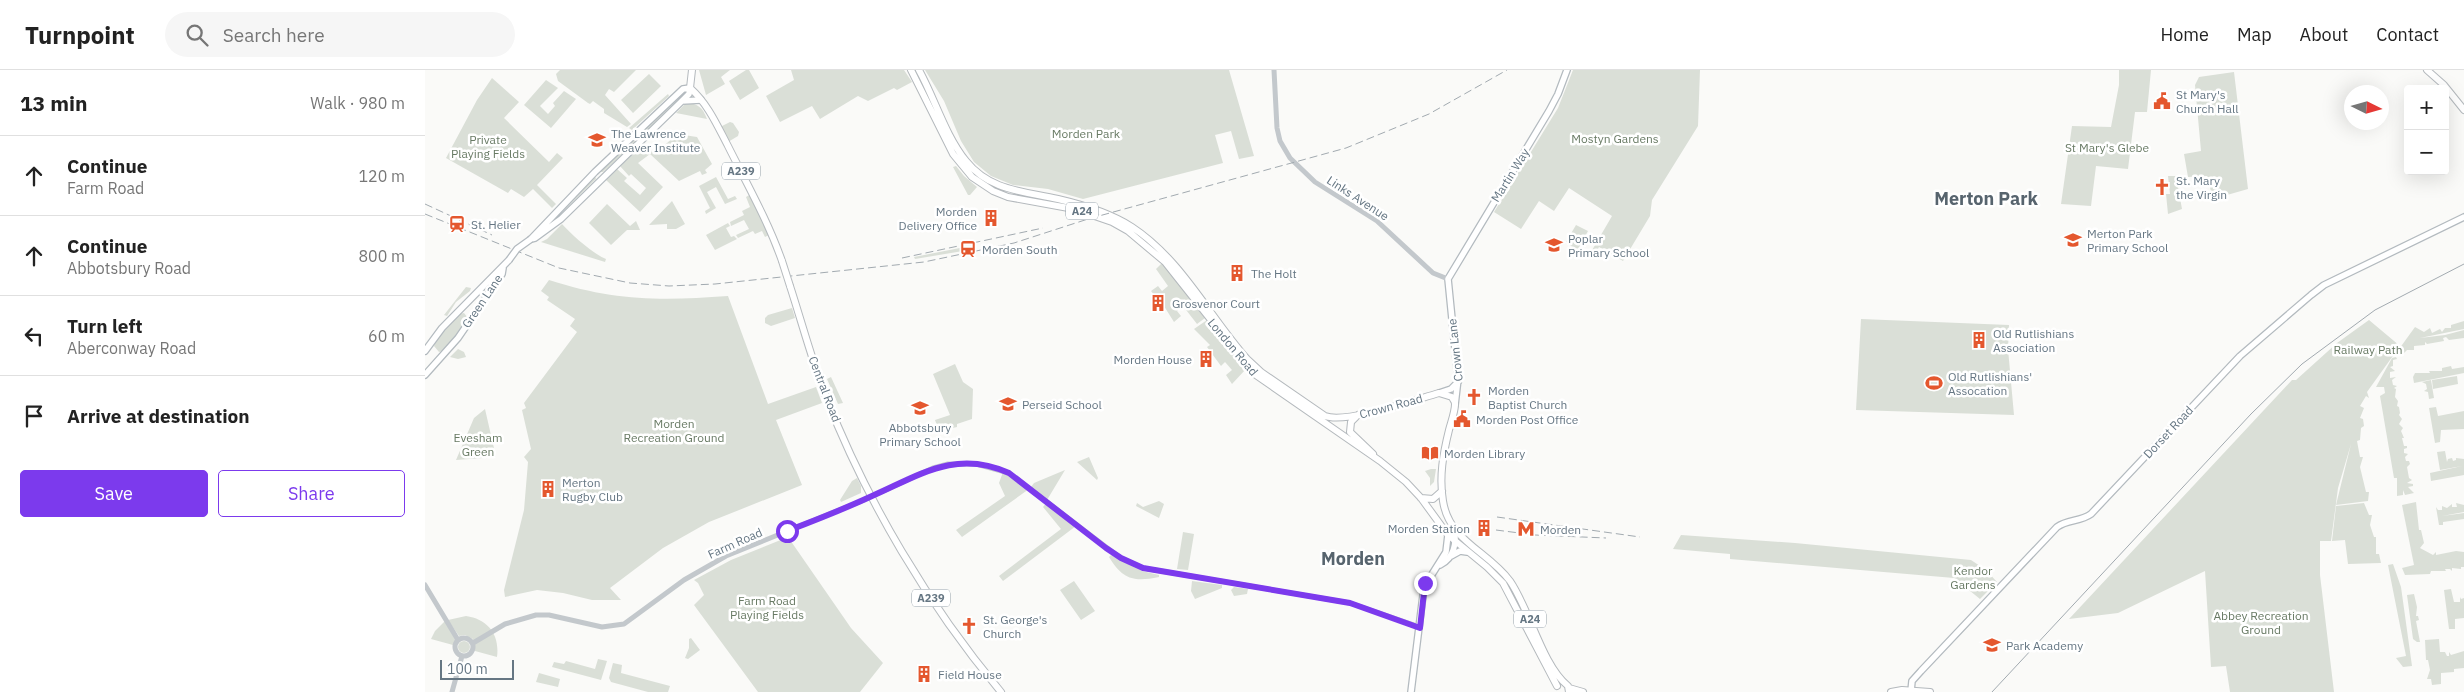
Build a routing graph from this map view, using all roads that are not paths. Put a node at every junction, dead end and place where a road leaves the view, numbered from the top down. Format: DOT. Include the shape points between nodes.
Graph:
graph roads {
  1 [pos="693,70"];
  2 [pos="911,70"];
  3 [pos="919,70"];
  4 [pos="1274,70"];
  5 [pos="1567,70"];
  6 [pos="2427,70"];
  7 [pos="689,88"];
  8 [pos="701,100"];
  9 [pos="682,101"];
  10 [pos="2464,110"];
  11 [pos="633,136"];
  12 [pos="638,142"];
  13 [pos="595,172"];
  14 [pos="601,178"];
  15 [pos="2464,217"];
  16 [pos="531,238"];
  17 [pos="503,268"];
  18 [pos="1448,279"];
  19 [pos="460,309"];
  20 [pos="471,318"];
  21 [pos="425,351"];
  22 [pos="425,375"];
  23 [pos="1458,380"];
  24 [pos="1439,393"];
  25 [pos="1455,405"];
  26 [pos="1358,415"];
  27 [pos="1343,417"];
  28 [pos="1380,461"];
  29 [pos="1442,490"];
  30 [pos="873,496"];
  31 [pos="1421,498"];
  32 [pos="1454,529"];
  33 [pos="1448,535"];
  34 [pos="1455,542"];
  35 [pos="1467,552"];
  36 [pos="1451,556"];
  37 [pos="1439,565"];
  38 [pos="425,584"];
  39 [pos="1420,628"];
  40 [pos="458,640"];
  41 [pos="473,643"];
  42 [pos="462,656"];
  43 [pos="1563,688"];
  44 [pos="1911,691"];
  45 [pos="453,692"];
  46 [pos="1001,692"];
  47 [pos="1411,692"];
  48 [pos="1583,692"];
  49 [pos="1891,692"];
  50 [pos="1930,692"];
  1 -- 7 [label="main road"];
  2 -- 28 [label="main road, London Road / A24" via="953,154 972,177 1008,197 1074,209 1128,231 1165,262 1253,373"];
  3 -- 27 [label="main road, London Road / A24" via="961,154 980,175 1007,190 1076,204 1132,227 1168,259 1254,366 1325,416"];
  4 -- 18 [label="street, Links Avenue" via="1277,128 1284,148 1294,162 1315,182 1368,214 1433,273"];
  5 -- 18 [label="main road, Martin Way" via="1559,94"];
  6 -- 10 [label="main road"];
  7 -- 8 [label="main road, Central Road / A239"];
  7 -- 9 [label="main road" via="689,94"];
  7 -- 11 [label="main road" via="683,89"];
  8 -- 9 [label="main road"];
  8 -- 30 [label="main road, Central Road / A239, bridge" via="719,127 764,215 826,397"];
  9 -- 12 [label="main road"];
  11 -- 12 [label="main road"];
  11 -- 13 [label="main road"];
  12 -- 14 [label="main road"];
  13 -- 14 [label="main road"];
  13 -- 16 [label="main road"];
  14 -- 16 [label="main road" via="558,222"];
  15 -- 44 [label="main road, Dorset Road" via="2321,287 2271,327 2091,514 2066,521 2057,528 1921,671 1913,681"];
  16 -- 17 [label="main road, bridge" via="517,249"];
  17 -- 19 [label="main road, Green Lane"];
  17 -- 20 [label="main road, Green Lane"];
  18 -- 23 [label="main road, Crown Lane"];
  19 -- 20 [label="main road" via="468,312"];
  19 -- 21 [label="main road, Green Lane"];
  20 -- 22 [label="main road, Green Lane" via="445,355"];
  23 -- 24 [label="main road, Crown Road" via="1451,389"];
  23 -- 25 [label="main road, Crown Lane"];
  24 -- 25 [label="main road, Crown Road" via="1452,397"];
  24 -- 26 [label="main road, Crown Road / A24"];
  25 -- 29 [label="main road, Crown Lane / A24" via="1443,460"];
  26 -- 27 [label="main road, Crown Road / A24"];
  26 -- 28 [label="main road, A24" via="1351,422 1350,432"];
  28 -- 31 [label="main road, London Road / A24"];
  29 -- 31 [label="main road" via="1433,499"];
  29 -- 32 [label="main road, Crown Lane / A24" via="1445,510"];
  30 -- 39 [label="street, Farm Road" via="933,468 962,463 989,466 1021,481 1106,548 1143,568 1350,603"];
  30 -- 41 [label="street, Farm Road" via="726,556 657,599 628,622 603,627 536,615 505,624"];
  30 -- 46 [label="main road, Central Road / A239" via="923,586"];
  31 -- 33 [label="main road, London Road / A24"];
  32 -- 34 [label="main road"];
  32 -- 43 [label="main road, A24" via="1508,578"];
  33 -- 34 [label="main road, London Road / A24"];
  33 -- 37 [label="main road" via="1447,548"];
  34 -- 35 [label="main road, London Road / A24"];
  34 -- 36 [label="main road"];
  35 -- 36 [label="main road" via="1460,551"];
  35 -- 43 [label="main road, London Road / A24" via="1491,570 1507,589"];
  36 -- 37 [label="main road"];
  37 -- 39 [label="main road" via="1425,583"];
  38 -- 40 [label="street"];
  39 -- 47 [label="main road"];
  40 -- 41 [label="street" via="467,638"];
  40 -- 42 [label="street" via="455,649"];
  41 -- 42 [label="street" via="471,654"];
  42 -- 45 [label="street"];
  43 -- 48 [label="main road"];
  44 -- 49 [label="main road"];
  44 -- 50 [label="main road"];
}
